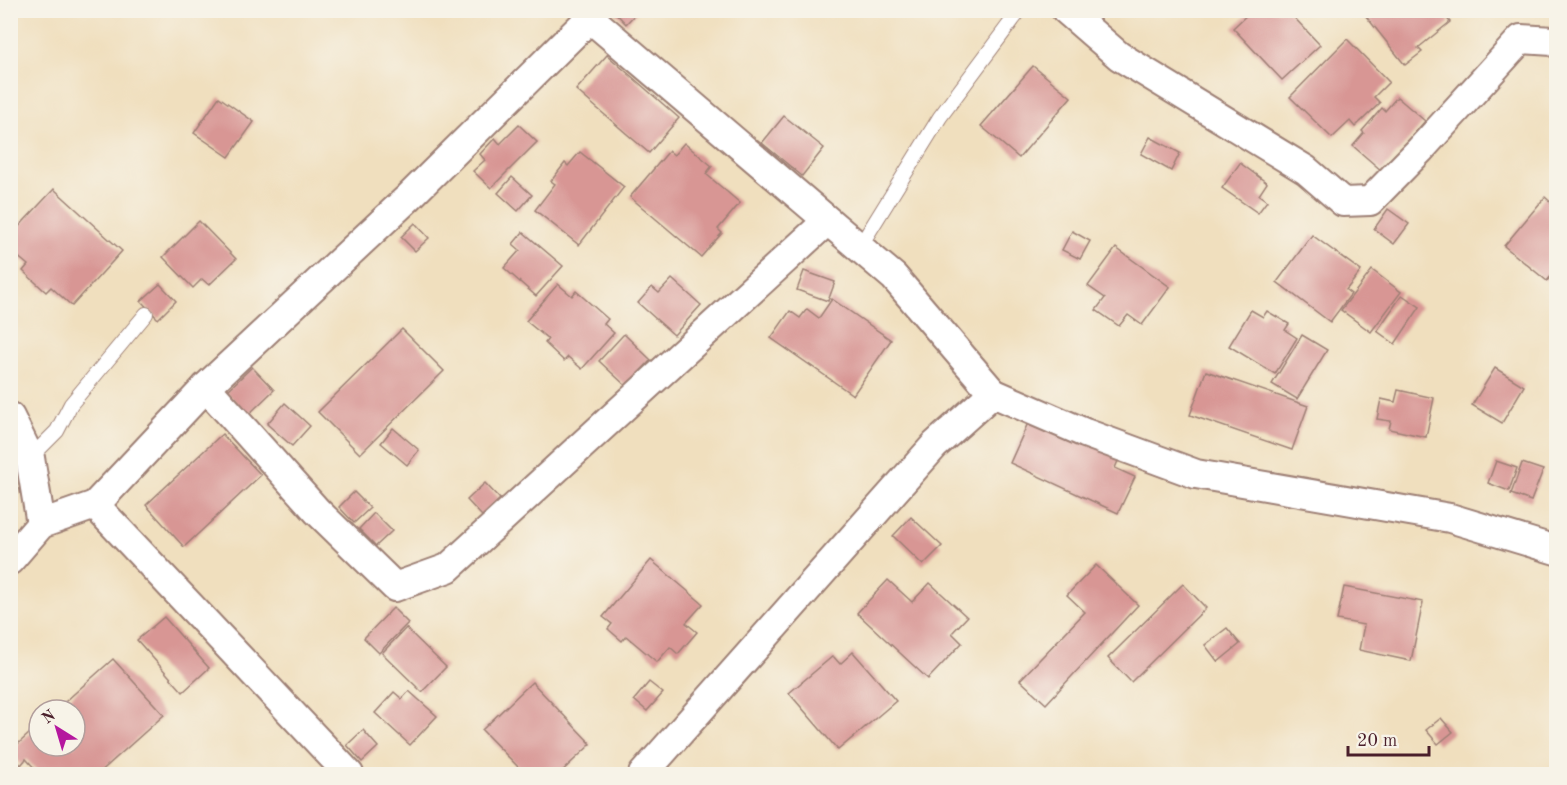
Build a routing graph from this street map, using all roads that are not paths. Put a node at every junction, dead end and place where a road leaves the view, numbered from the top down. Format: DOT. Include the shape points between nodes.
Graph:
graph roads {
  1 [pos="1020,10"];
  2 [pos="1066,10"];
  3 [pos="592,14"];
  4 [pos="1557,43"];
  5 [pos="827,221"];
  6 [pos="859,248"];
  7 [pos="146,314"];
  8 [pos="206,387"];
  9 [pos="993,393"];
  10 [pos="10,417"];
  11 [pos="30,458"];
  12 [pos="95,505"];
  13 [pos="41,524"];
  14 [pos="1557,550"];
  15 [pos="10,560"];
  16 [pos="349,774"];
  17 [pos="643,774"];
  1 -- 6 [label="lane" via="940,117"];
  2 -- 4 [label="street" via="1119,56 1306,170 1343,202 1370,201 1521,39"];
  3 -- 5 [label="street"];
  3 -- 8 [label="street" via="408,198"];
  5 -- 6 [label="street"];
  5 -- 8 [label="street" via="448,568 395,587 317,511"];
  6 -- 9 [label="street" via="894,277"];
  7 -- 11 [label="lane" via="71,405 57,431"];
  8 -- 12 [label="street"];
  9 -- 14 [label="street" via="1085,433 1196,474 1450,518"];
  9 -- 17 [label="street" via="935,445"];
  10 -- 11 [label="street"];
  11 -- 13 [label="street"];
  12 -- 13 [label="street"];
  12 -- 16 [label="street"];
  13 -- 15 [label="street"];
}
